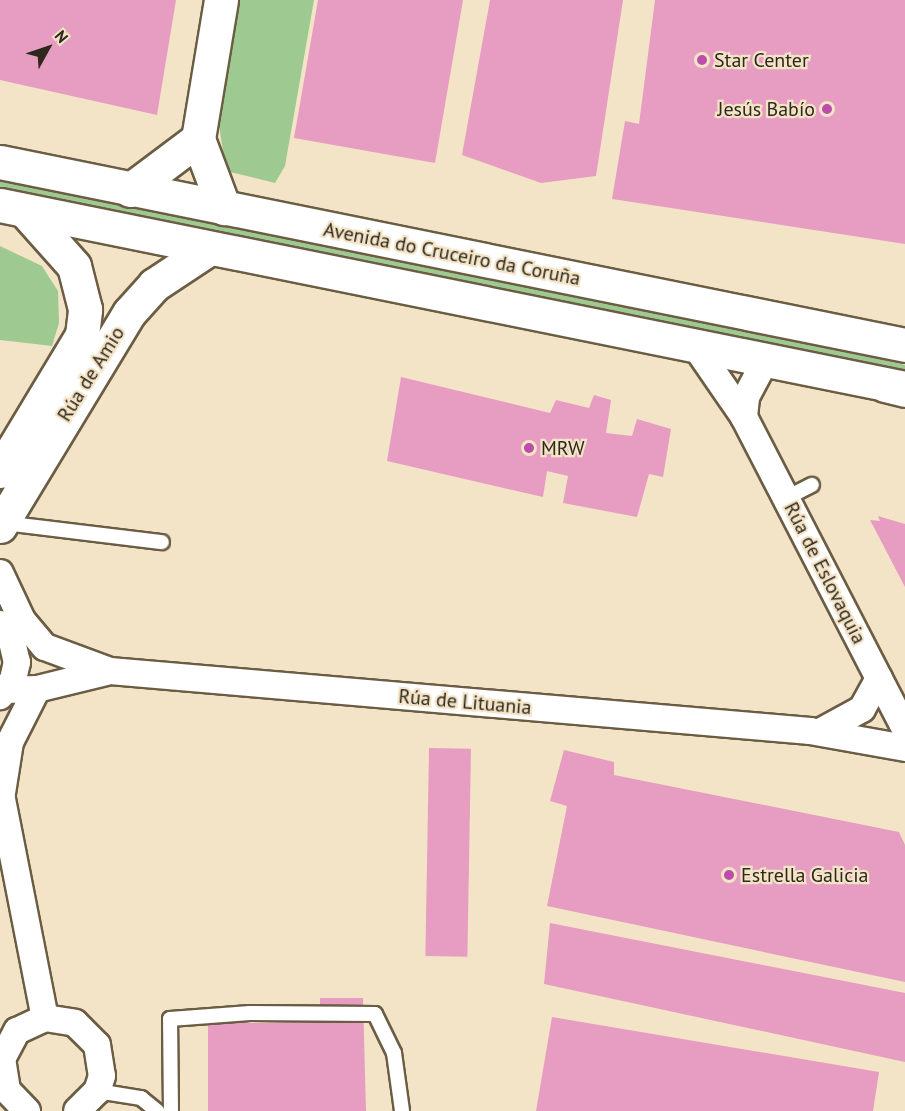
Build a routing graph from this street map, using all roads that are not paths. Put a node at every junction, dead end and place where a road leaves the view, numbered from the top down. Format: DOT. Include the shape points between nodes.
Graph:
graph roads {
  1 [pos="221,0"];
  2 [pos="186,147"];
  3 [pos="0,162"];
  4 [pos="130,190"];
  5 [pos="12,208"];
  6 [pos="224,208"];
  7 [pos="210,248"];
  8 [pos="82,335"];
  9 [pos="905,345"];
  10 [pos="698,350"];
  11 [pos="765,362"];
  12 [pos="898,388"];
  13 [pos="744,417"];
  14 [pos="0,471"];
  15 [pos="812,485"];
  16 [pos="786,498"];
  17 [pos="1,521"];
  18 [pos="162,542"];
  19 [pos="3,582"];
  20 [pos="7,632"];
  21 [pos="45,647"];
  22 [pos="110,671"];
  23 [pos="879,678"];
  24 [pos="37,689"];
  25 [pos="2,694"];
  26 [pos="901,720"];
  27 [pos="820,732"];
  28 [pos="847,739"];
  29 [pos="10,742"];
  30 [pos="905,748"];
  31 [pos="1,791"];
  32 [pos="4,826"];
  33 [pos="6,854"];
  34 [pos="45,1017"];
  35 [pos="97,1091"];
  36 [pos="27,1111"];
  37 [pos="77,1111"];
  38 [pos="157,1111"];
  39 [pos="171,1111"];
  40 [pos="402,1111"];
  1 -- 2 [label="main road"];
  2 -- 4 [label="main road"];
  2 -- 6 [label="main road" via="209,169"];
  3 -- 4 [label="main road, Avenida do Cruceiro da Coruña"];
  4 -- 6 [label="main road, Avenida do Cruceiro da Coruña"];
  5 -- 7 [label="main road"];
  5 -- 8 [label="main road, Rúa de Amio" via="74,266 85,309"];
  6 -- 9 [label="main road, Avenida do Cruceiro da Coruña"];
  7 -- 10 [label="main road"];
  7 -- 17 [label="main road, Rúa de Amio" via="154,285 129,313"];
  8 -- 14 [label="main road, Rúa de Amio"];
  8 -- 17 [label="street, Rúa de Amio" via="72,373"];
  10 -- 11 [label="main road"];
  10 -- 13 [label="street, Rúa de Eslovaquia"];
  11 -- 12 [label="main road"];
  11 -- 13 [label="street" via="746,398"];
  13 -- 16 [label="street, Rúa de Eslovaquia"];
  15 -- 16 [label="lane"];
  16 -- 23 [label="street, Rúa de Eslovaquia"];
  17 -- 18 [label="lane"];
  19 -- 20 [label="street"];
  19 -- 21 [label="street"];
  20 -- 21 [label="street, Rúa de Lituania"];
  20 -- 25 [label="street" via="17,662"];
  21 -- 22 [label="street, Rúa de Lituania"];
  22 -- 24 [label="street, Rúa de Lituania"];
  22 -- 27 [label="street, Rúa de Lituania"];
  23 -- 26 [label="street, Rúa de Eslovaquia"];
  23 -- 27 [label="street" via="862,709"];
  24 -- 25 [label="street, Rúa de Lituania"];
  24 -- 29 [label="street"];
  25 -- 29 [label="street"];
  26 -- 28 [label="street"];
  27 -- 28 [label="street, Rúa de Lituania"];
  28 -- 30 [label="street, Rúa de Lituania"];
  29 -- 31 [label="street"];
  31 -- 32 [label="street"];
  32 -- 33 [label="street"];
  33 -- 34 [label="street"];
  34 -- 35 [label="street" via="61,1018 88,1032 102,1060"];
  34 -- 36 [label="street" via="17,1031 2,1059 7,1090"];
  35 -- 37 [label="street"];
  35 -- 38 [label="lane" via="141,1098"];
  39 -- 40 [label="lane" via="170,1019 250,1013 375,1014 394,1053"];
}
